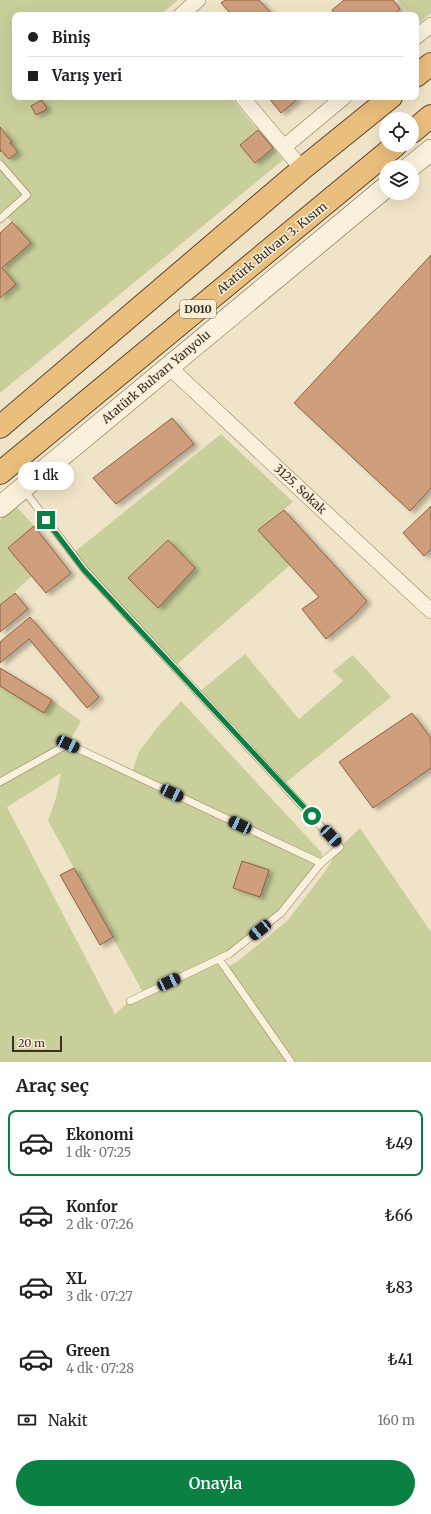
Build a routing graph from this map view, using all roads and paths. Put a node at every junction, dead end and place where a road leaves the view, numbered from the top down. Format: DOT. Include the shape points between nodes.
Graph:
graph roads {
  1 [pos="198,0"];
  2 [pos="184,12"];
  3 [pos="431,25"];
  4 [pos="419,35"];
  5 [pos="431,64"];
  6 [pos="419,74"];
  7 [pos="245,100"];
  8 [pos="340,100"];
  9 [pos="387,100"];
  10 [pos="431,116"];
  11 [pos="419,126"];
  12 [pos="284,147"];
  13 [pos="431,150"];
  14 [pos="388,152"];
  15 [pos="419,160"];
  16 [pos="0,164"];
  17 [pos="302,169"];
  18 [pos="379,193"];
  19 [pos="0,219"];
  20 [pos="168,367"];
  21 [pos="0,428"];
  22 [pos="0,473"];
  23 [pos="22,488"];
  24 [pos="0,507"];
  25 [pos="431,611"];
  26 [pos="0,782"];
  27 [pos="321,864"];
  28 [pos="219,959"];
  29 [pos="130,1001"];
  30 [pos="291,1062"];
  1 -- 2 [label="street"];
  3 -- 4 [label="street"];
  5 -- 6 [label="highway"];
  7 -- 12 [label="street"];
  8 -- 12 [label="street"];
  9 -- 17 [label="highway"];
  10 -- 11 [label="highway"];
  12 -- 17 [label="street"];
  13 -- 15 [label="main road"];
  14 -- 22 [label="highway, Atatürk Bulvarı 3. Kısım / D010"];
  16 -- 19 [label="lane" via="27,195"];
  17 -- 21 [label="highway"];
  18 -- 20 [label="main road, Atatürk Bulvarı Yanyolu"];
  20 -- 23 [label="main road, Atatürk Bulvarı Yanyolu"];
  20 -- 25 [label="street, 3125. Sokak"];
  23 -- 24 [label="main road, Atatürk Bulvarı Yanyolu"];
  23 -- 27 [label="lane" via="84,570 340,846"];
  26 -- 27 [label="lane" via="68,744"];
  27 -- 28 [label="lane" via="281,913"];
  28 -- 29 [label="lane"];
  28 -- 30 [label="lane"];
}
